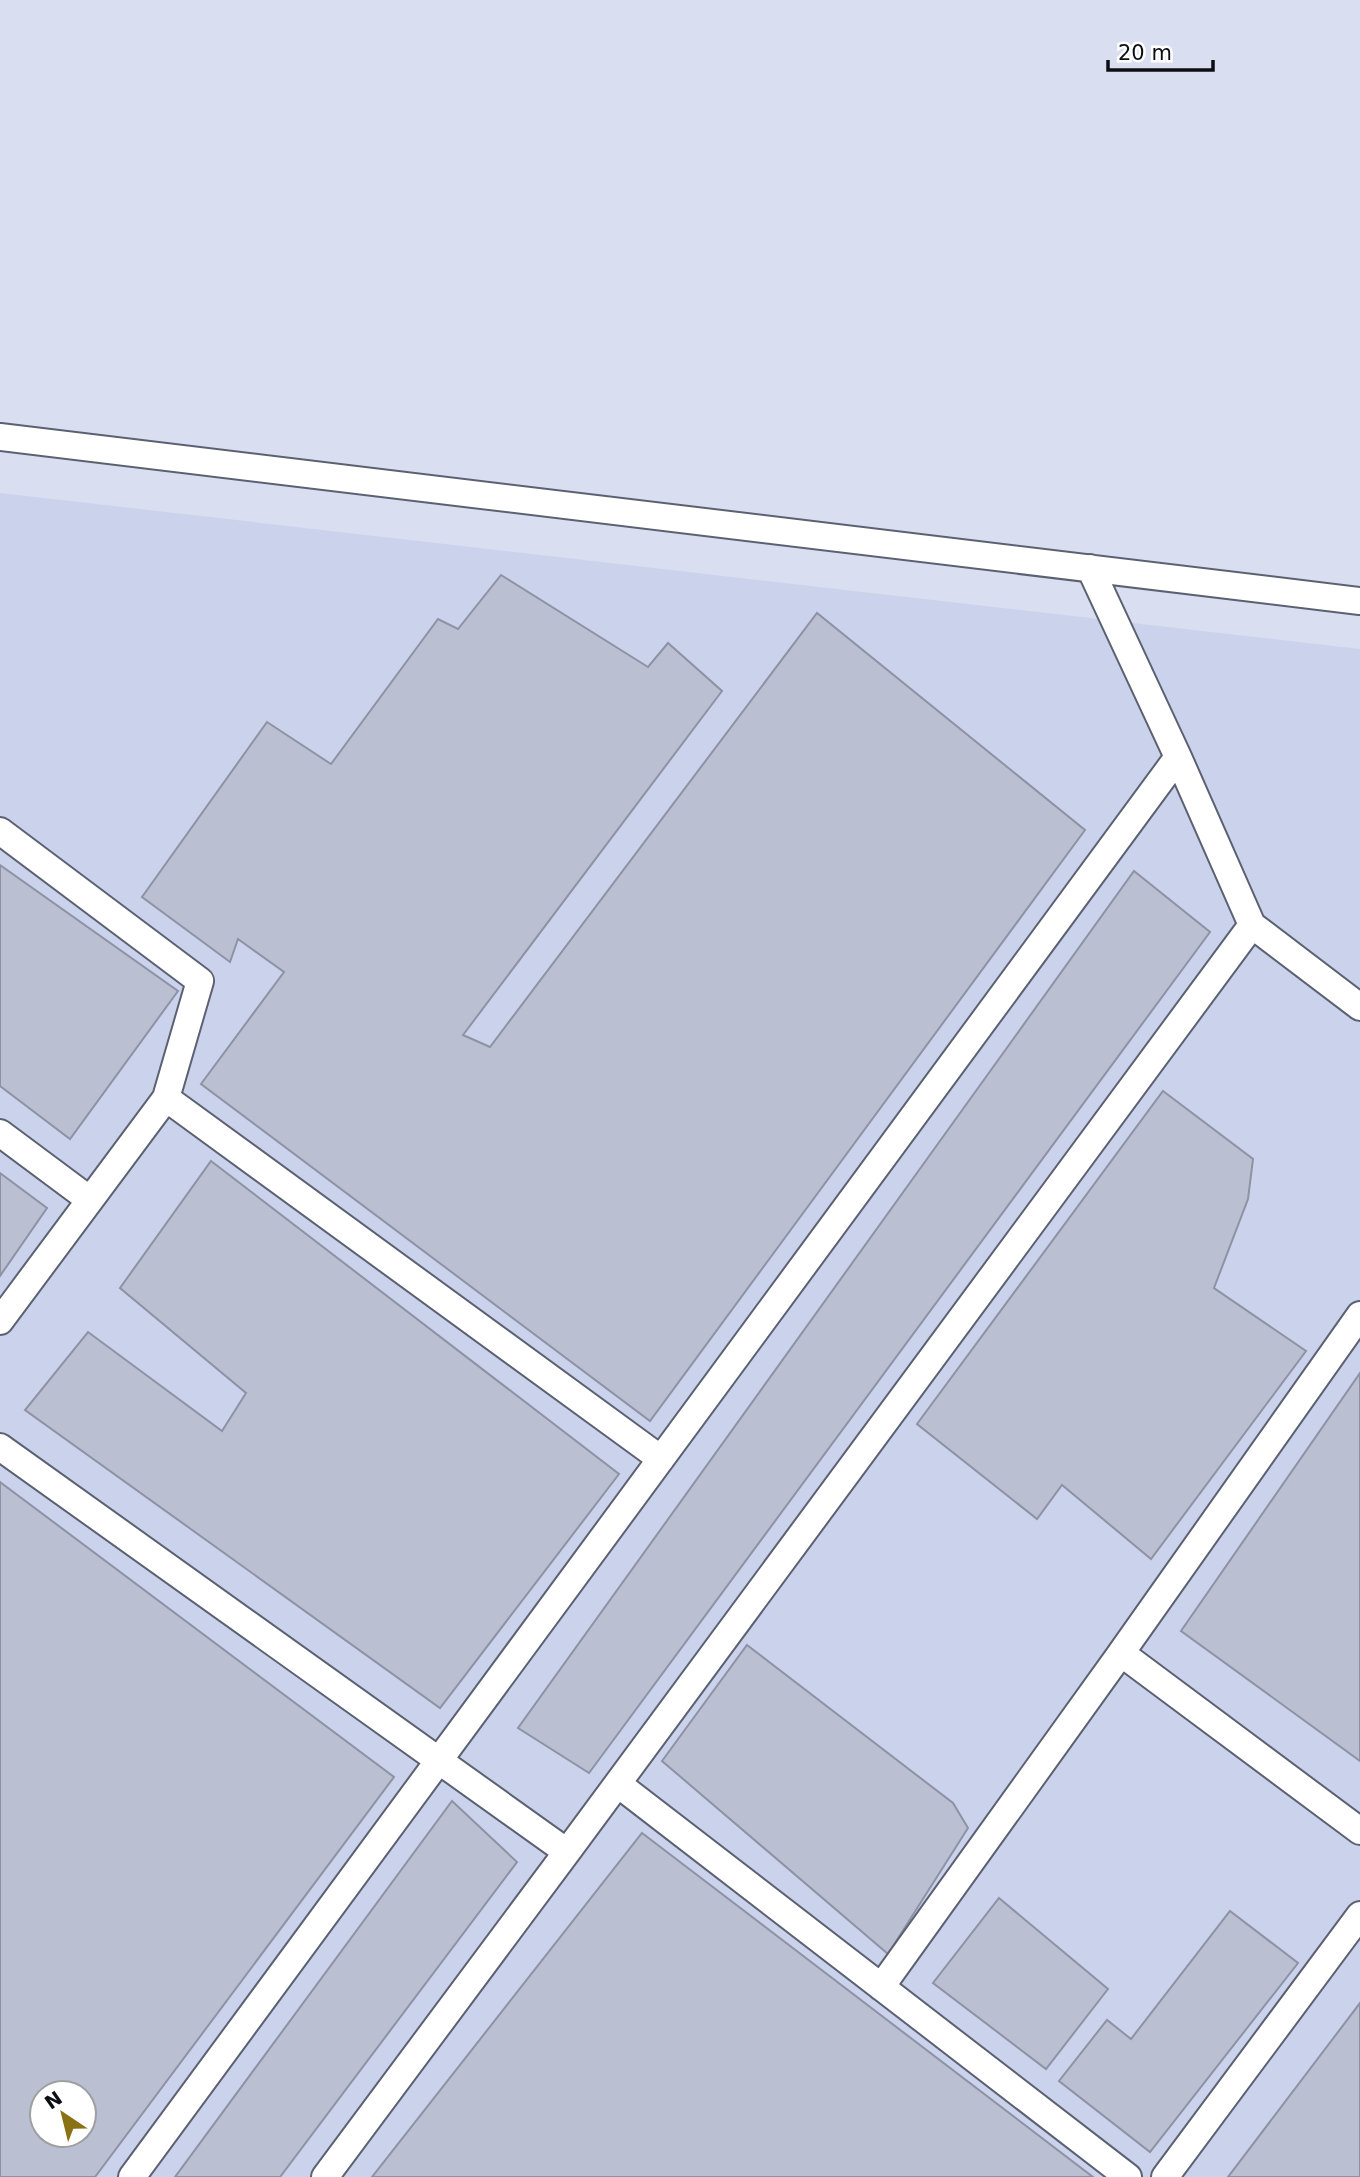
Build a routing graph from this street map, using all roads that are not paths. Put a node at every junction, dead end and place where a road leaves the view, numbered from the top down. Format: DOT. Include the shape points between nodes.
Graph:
graph roads {
  1 [pos="0,437"];
  2 [pos="1090,568"];
  3 [pos="1360,601"];
  4 [pos="1178,757"];
  5 [pos="0,831"];
  6 [pos="1252,925"];
  7 [pos="1360,1007"];
  8 [pos="166,1098"];
  9 [pos="0,1133"];
  10 [pos="90,1200"];
  11 [pos="1360,1314"];
  12 [pos="0,1321"];
  13 [pos="0,1447"];
  14 [pos="661,1459"];
  15 [pos="1121,1653"];
  16 [pos="438,1760"];
  17 [pos="618,1784"];
  18 [pos="1360,1831"];
  19 [pos="568,1852"];
  20 [pos="1360,1915"];
  21 [pos="881,1987"];
  22 [pos="132,2177"];
  23 [pos="325,2177"];
  24 [pos="1128,2177"];
  25 [pos="1165,2177"];
  1 -- 2 [label="street"];
  2 -- 3 [label="street"];
  2 -- 4 [label="street"];
  4 -- 6 [label="street"];
  4 -- 14 [label="street"];
  5 -- 8 [label="street" via="200,981"];
  6 -- 7 [label="street"];
  6 -- 17 [label="street"];
  8 -- 10 [label="street"];
  8 -- 14 [label="street"];
  9 -- 10 [label="street"];
  10 -- 12 [label="street"];
  11 -- 15 [label="street"];
  13 -- 16 [label="street"];
  14 -- 16 [label="street"];
  15 -- 18 [label="street"];
  15 -- 21 [label="street"];
  16 -- 19 [label="street"];
  16 -- 22 [label="street"];
  17 -- 19 [label="street"];
  17 -- 21 [label="street"];
  19 -- 23 [label="street"];
  20 -- 25 [label="street"];
  21 -- 24 [label="street"];
}
